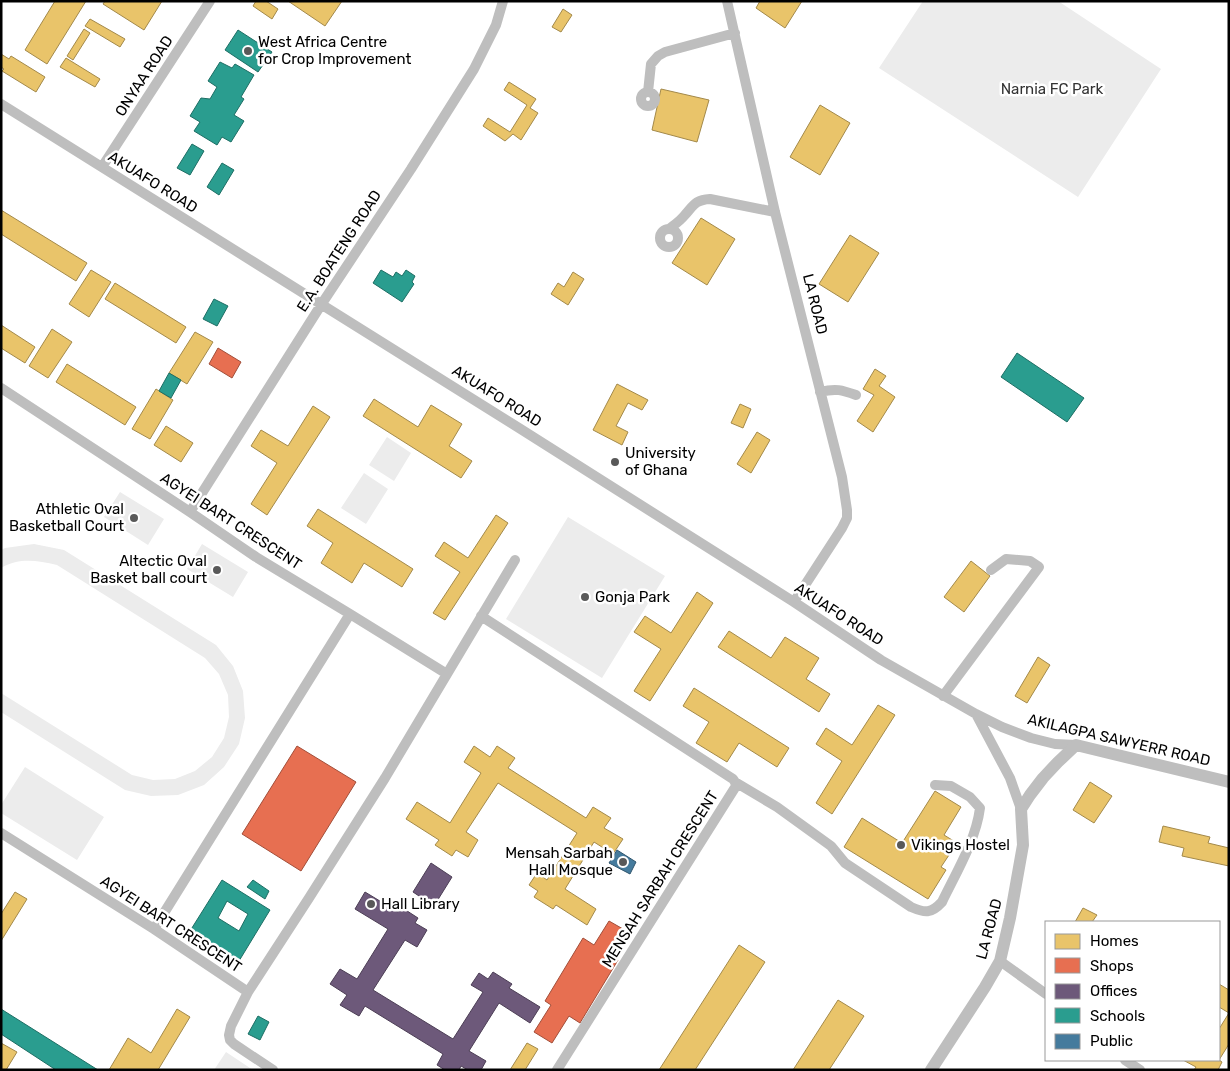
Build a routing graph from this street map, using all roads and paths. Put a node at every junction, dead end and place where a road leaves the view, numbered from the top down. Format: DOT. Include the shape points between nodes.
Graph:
graph roads {
  1 [pos="210,1"];
  2 [pos="503,1"];
  3 [pos="727,1"];
  4 [pos="735,33"];
  5 [pos="648,92"];
  6 [pos="1,104"];
  7 [pos="102,167"];
  8 [pos="776,212"];
  9 [pos="669,229"];
  10 [pos="321,305"];
  11 [pos="1,388"];
  12 [pos="820,392"];
  13 [pos="856,395"];
  14 [pos="190,512"];
  15 [pos="514,560"];
  16 [pos="992,570"];
  17 [pos="794,602"];
  18 [pos="350,614"];
  19 [pos="482,616"];
  20 [pos="448,674"];
  21 [pos="943,696"];
  22 [pos="976,714"];
  23 [pos="1076,745"];
  24 [pos="735,782"];
  25 [pos="1229,782"];
  26 [pos="935,785"];
  27 [pos="1021,809"];
  28 [pos="1,833"];
  29 [pos="154,929"];
  30 [pos="1000,961"];
  31 [pos="248,992"];
  32 [pos="1045,993"];
  33 [pos="1126,1061"];
  34 [pos="274,1070"];
  35 [pos="556,1070"];
  36 [pos="931,1070"];
  37 [pos="1140,1070"];
  1 -- 7 [label="street, ONYAA ROAD"];
  2 -- 10 [label="street, E.A. BOATENG ROAD" via="496,26 474,68"];
  3 -- 4 [label="street, LA ROAD"];
  4 -- 5 [label="street" via="658,56 651,64"];
  4 -- 8 [label="street, LA ROAD"];
  6 -- 7 [label="street, AKUAFO ROAD"];
  7 -- 10 [label="street, AKUAFO ROAD"];
  8 -- 9 [label="street" via="700,199"];
  8 -- 12 [label="street, LA ROAD"];
  10 -- 14 [label="street, E.A. BOATENG ROAD"];
  10 -- 17 [label="street, AKUAFO ROAD"];
  11 -- 14 [label="street, AGYEI BART CRESCENT"];
  12 -- 13 [label="street" via="833,389"];
  12 -- 17 [label="street, LA ROAD" via="842,477 847,518"];
  14 -- 18 [label="street, AGYEI BART CRESCENT"];
  15 -- 19 [label="street"];
  16 -- 21 [label="street" via="1006,558 1030,561 1039,567"];
  17 -- 21 [label="street, AKUAFO ROAD" via="881,660"];
  18 -- 20 [label="street, AGYEI BART CRESCENT"];
  18 -- 29 [label="street"];
  19 -- 20 [label="street"];
  19 -- 24 [label="street, MENSAH SARBAH CRESCENT"];
  20 -- 31 [label="street"];
  21 -- 22 [label="street, AKUAFO ROAD"];
  22 -- 23 [label="street, AKILAGPA SAWYERR ROAD" via="1031,738"];
  22 -- 27 [label="street, LA ROAD" via="1010,778"];
  23 -- 25 [label="street, AKILAGPA SAWYERR ROAD"];
  23 -- 27 [label="street" via="1043,778"];
  24 -- 26 [label="street" via="793,818 831,846 845,863 923,912 937,908 942,902 967,849 980,808 970,797 951,786"];
  24 -- 35 [label="street, MENSAH SARBAH CRESCENT" via="736,786"];
  27 -- 30 [label="street, LA ROAD" via="1024,845"];
  28 -- 29 [label="street, AGYEI BART CRESCENT"];
  29 -- 31 [label="street, AGYEI BART CRESCENT"];
  30 -- 32 [label="street"];
  30 -- 36 [label="street, LA ROAD"];
  31 -- 34 [label="street" via="231,1026 230,1040"];
  33 -- 37 [label="street"];
}
